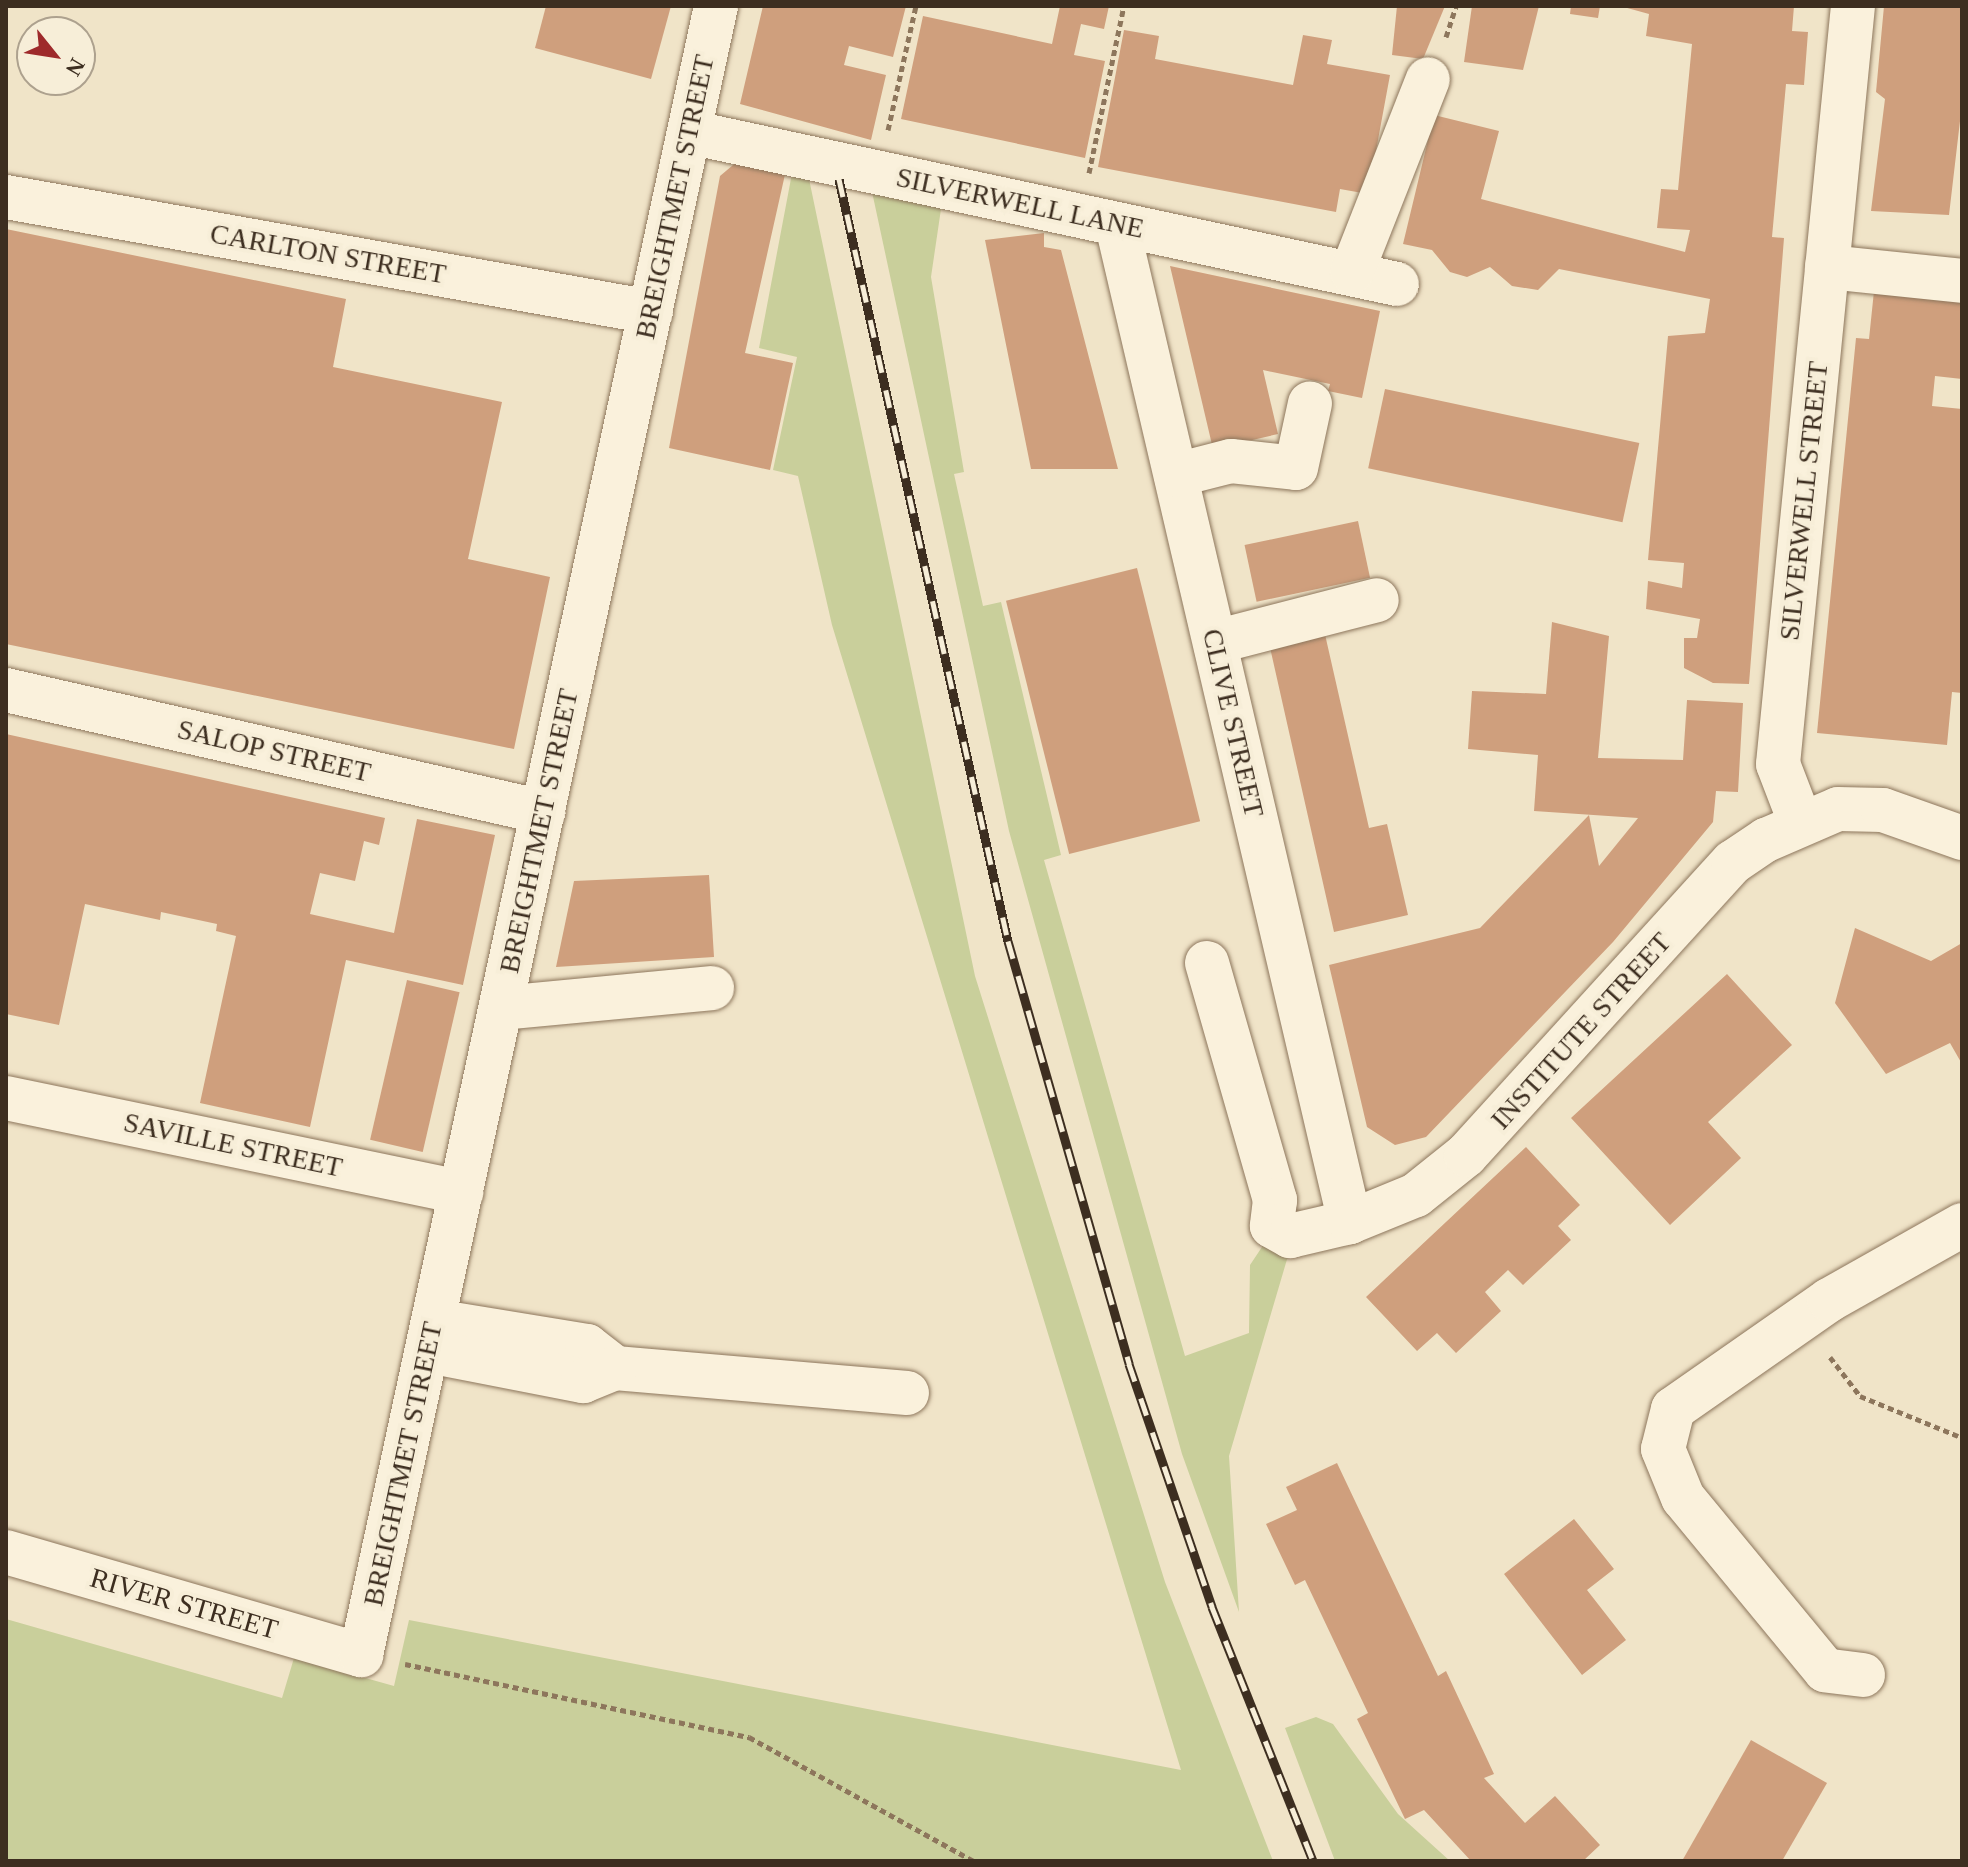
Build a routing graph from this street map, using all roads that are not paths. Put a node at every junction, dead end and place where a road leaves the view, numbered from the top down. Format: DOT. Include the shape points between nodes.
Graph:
graph roads {
  1 [pos="716,6"];
  2 [pos="1853,6"];
  3 [pos="1428,79"];
  4 [pos="689,132"];
  5 [pos="6,197"];
  6 [pos="1100,221"];
  7 [pos="1827,267"];
  8 [pos="1352,272"];
  9 [pos="1962,281"];
  10 [pos="1397,284"];
  11 [pos="651,312"];
  12 [pos="1310,403"];
  13 [pos="1176,475"];
  14 [pos="1377,600"];
  15 [pos="1215,642"];
  16 [pos="6,690"];
  17 [pos="543,812"];
  18 [pos="1801,824"];
  19 [pos="1962,838"];
  20 [pos="1207,963"];
  21 [pos="712,988"];
  22 [pos="501,1008"];
  23 [pos="6,1098"];
  24 [pos="461,1192"];
  25 [pos="1350,1222"];
  26 [pos="1962,1225"];
  27 [pos="431,1336"];
  28 [pos="907,1393"];
  29 [pos="6,1552"];
  30 [pos="361,1655"];
  31 [pos="1863,1675"];
  1 -- 4 [label="street, BREIGHTMET STREET"];
  2 -- 7 [label="street, SILVERWELL STREET"];
  3 -- 8 [label="street"];
  4 -- 6 [label="street, SILVERWELL LANE"];
  4 -- 11 [label="street, BREIGHTMET STREET"];
  5 -- 11 [label="street, CARLTON STREET"];
  6 -- 8 [label="street, SILVERWELL LANE"];
  6 -- 13 [label="street, CLIVE STREET"];
  7 -- 9 [label="street"];
  7 -- 18 [label="street, SILVERWELL STREET" via="1778,764"];
  8 -- 10 [label="street, SILVERWELL LANE"];
  11 -- 17 [label="street, BREIGHTMET STREET"];
  12 -- 13 [label="street" via="1296,468 1231,461"];
  13 -- 15 [label="street, CLIVE STREET"];
  14 -- 15 [label="street"];
  15 -- 25 [label="street, CLIVE STREET"];
  16 -- 17 [label="street, SALOP STREET"];
  17 -- 22 [label="street, BREIGHTMET STREET"];
  18 -- 19 [label="street" via="1838,809 1883,810"];
  18 -- 25 [label="street, INSTITUTE STREET" via="1733,862 1466,1155 1416,1195"];
  20 -- 25 [label="street, INSTITUTE STREET" via="1275,1200 1272,1226 1290,1236"];
  21 -- 22 [label="street"];
  22 -- 24 [label="street, BREIGHTMET STREET"];
  23 -- 24 [label="street, SAVILLE STREET"];
  24 -- 27 [label="street, BREIGHTMET STREET"];
  26 -- 31 [label="street" via="1806,1316 1673,1409 1663,1449 1683,1498 1825,1670"];
  27 -- 28 [label="street" via="475,1343 587,1346 615,1368"];
  27 -- 30 [label="street, BREIGHTMET STREET"];
  29 -- 30 [label="street, RIVER STREET"];
}
